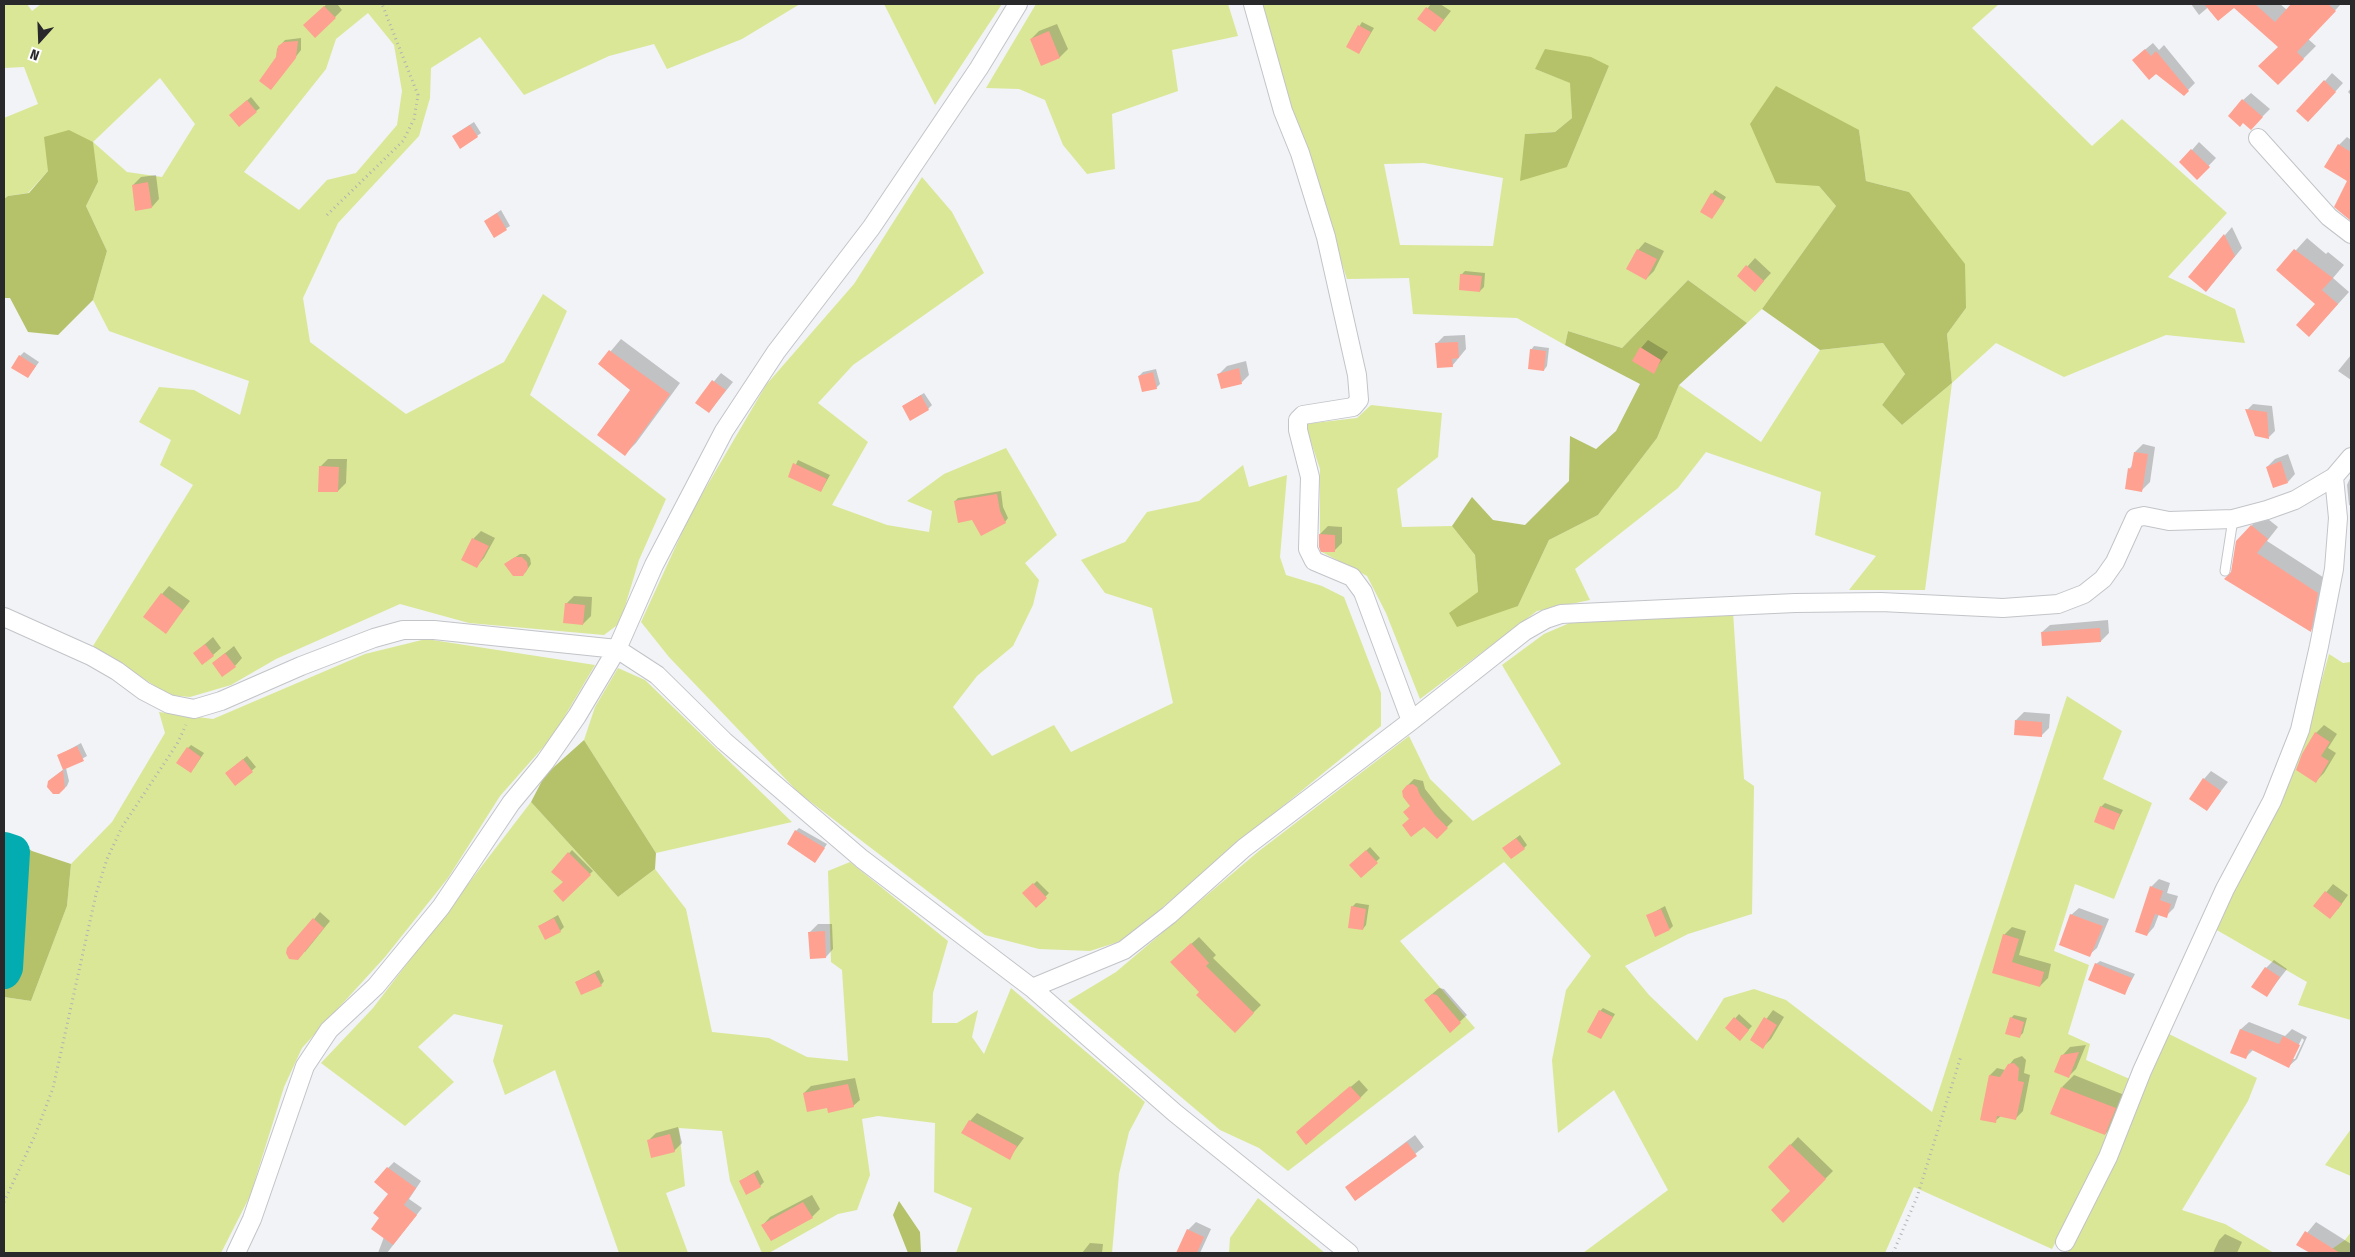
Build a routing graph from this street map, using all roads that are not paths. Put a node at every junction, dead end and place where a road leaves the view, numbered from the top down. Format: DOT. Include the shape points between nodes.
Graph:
graph roads {
  1 [pos="1018,4"];
  2 [pos="1252,4"];
  3 [pos="2258,138"];
  4 [pos="2351,234"];
  5 [pos="2351,456"];
  6 [pos="2334,477"];
  7 [pos="2233,519"];
  8 [pos="2225,570"];
  9 [pos="4,617"];
  10 [pos="617,649"];
  11 [pos="1411,721"];
  12 [pos="1032,988"];
  13 [pos="2066,1242"];
  14 [pos="236,1253"];
  15 [pos="1349,1253"];
  1 -- 10 [label="street" via="979,68 876,220 776,352 724,431 654,565"];
  2 -- 11 [label="street" via="1282,111 1300,154 1326,237 1357,375 1359,400 1352,407 1303,415 1298,420 1310,477 1308,550 1314,561 1352,577 1363,592"];
  3 -- 4 [label="street" via="2330,217"];
  5 -- 6 [label="street"];
  6 -- 7 [label="street" via="2295,500"];
  6 -- 13 [label="street" via="2338,518 2334,569 2300,730 2272,801 2226,889 2142,1071 2108,1156"];
  7 -- 8 [label="lane"];
  7 -- 11 [label="street" via="2169,521 2144,516 2135,518 2115,562 2103,579 2084,594 2044,606 2002,608 1881,602 1795,603 1561,614 1525,631"];
  9 -- 10 [label="street" via="91,656 169,704 194,709 374,638 403,630 434,630"];
  10 -- 12 [label="street" via="657,675 724,741 862,860"];
  10 -- 14 [label="street" via="577,716 511,803 442,907 376,986 329,1030 305,1066 252,1219"];
  11 -- 12 [label="street" via="1244,848 1124,950"];
  12 -- 15 [label="street" via="1175,1113"];
}
